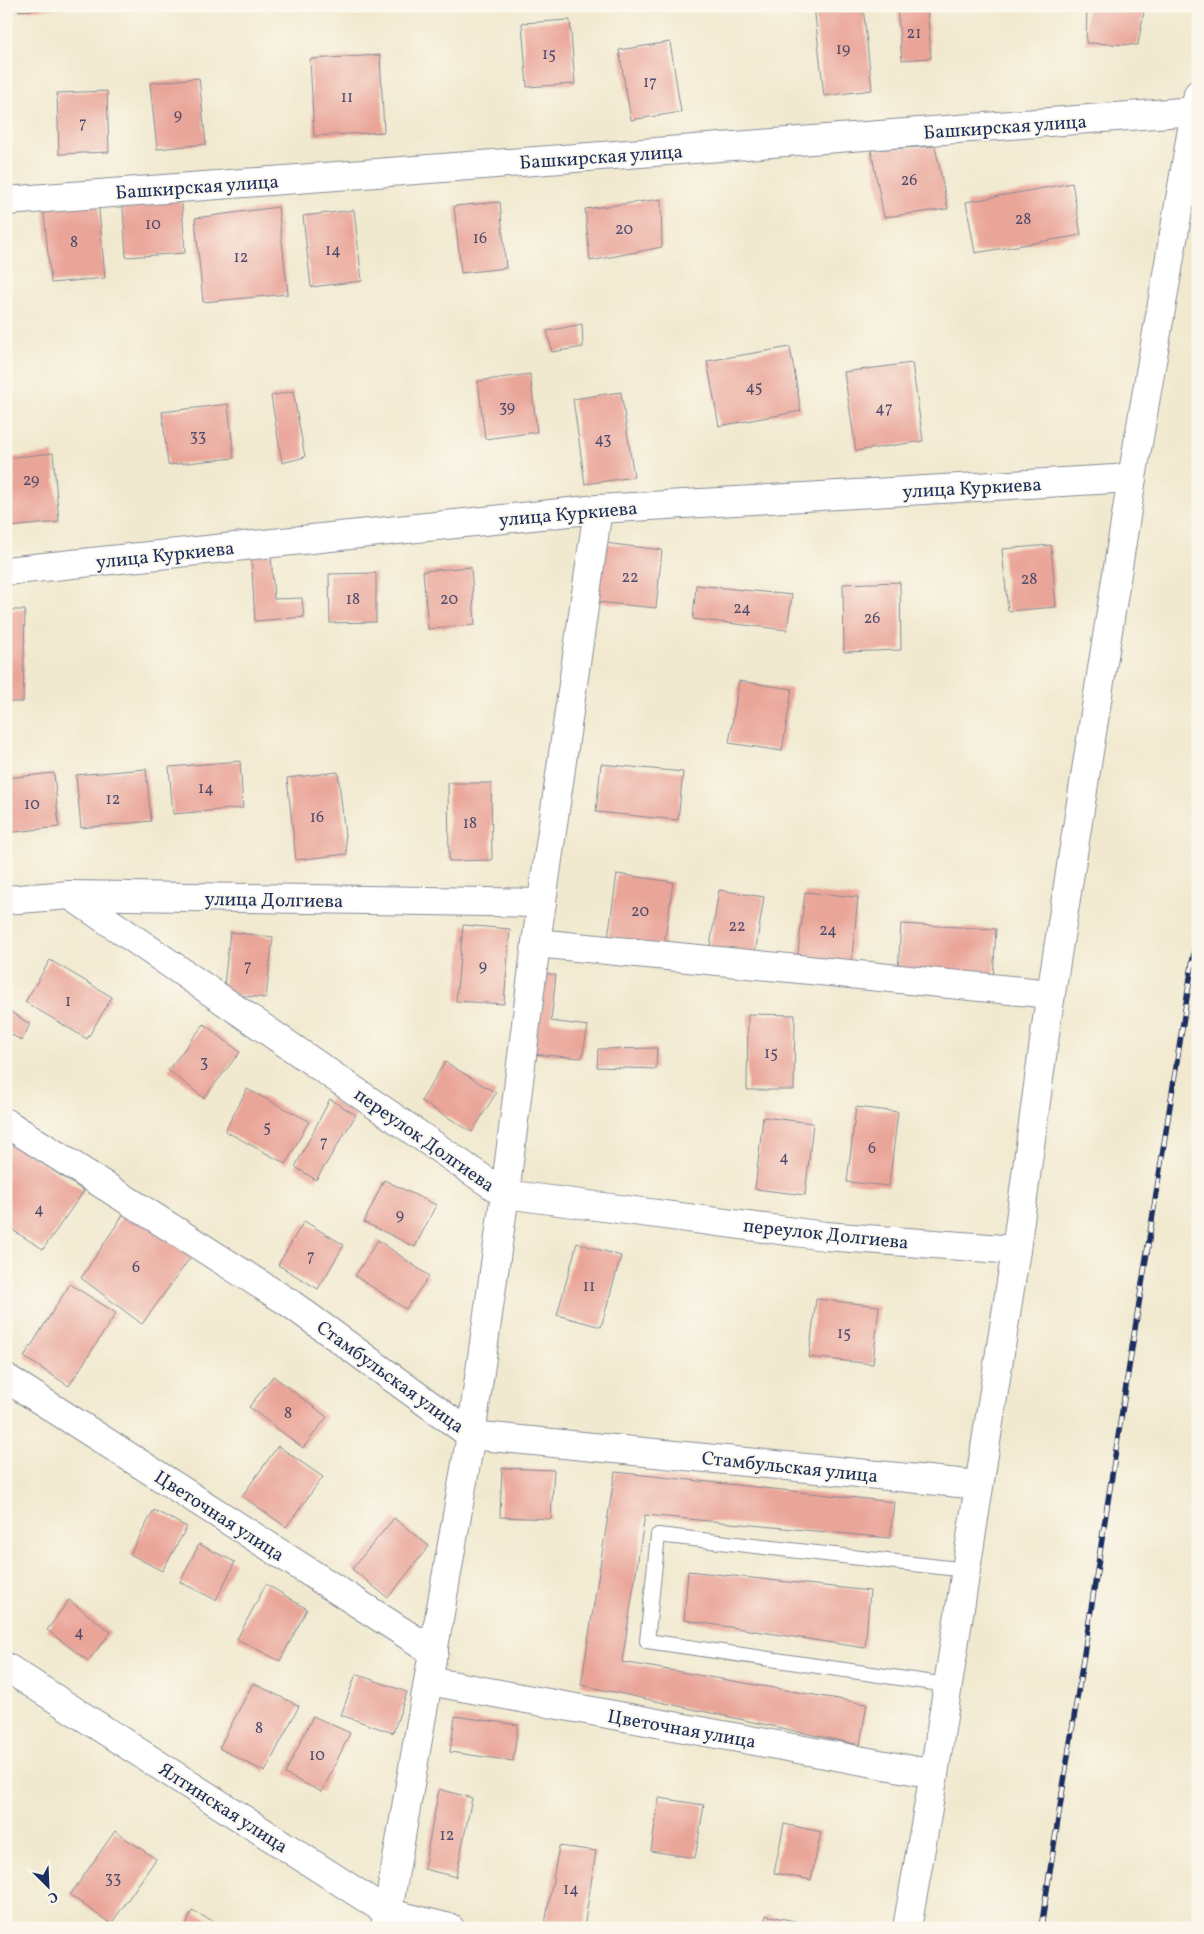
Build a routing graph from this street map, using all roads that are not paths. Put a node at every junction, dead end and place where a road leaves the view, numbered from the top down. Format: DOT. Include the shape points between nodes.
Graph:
graph roads {
  1 [pos="1196,103"];
  2 [pos="6,201"];
  3 [pos="1132,478"];
  4 [pos="598,509"];
  5 [pos="6,571"];
  6 [pos="70,895"];
  7 [pos="6,900"];
  8 [pos="542,904"];
  9 [pos="536,943"];
  10 [pos="1051,994"];
  11 [pos="6,1123"];
  12 [pos="505,1194"];
  13 [pos="1016,1250"];
  14 [pos="6,1378"];
  15 [pos="471,1435"];
  16 [pos="980,1485"];
  17 [pos="966,1570"];
  18 [pos="434,1652"];
  19 [pos="6,1667"];
  20 [pos="429,1682"];
  21 [pos="947,1685"];
  22 [pos="934,1774"];
  23 [pos="387,1920"];
  24 [pos="450,1928"];
  25 [pos="907,1928"];
  1 -- 2 [label="street, Башкирская улица"];
  1 -- 3 [label="street"];
  3 -- 4 [label="street, улица Куркиева"];
  3 -- 10 [label="street"];
  4 -- 5 [label="street, улица Куркиева"];
  4 -- 8 [label="street"];
  6 -- 7 [label="street, улица Долгиева"];
  6 -- 8 [label="street, улица Долгиева"];
  6 -- 12 [label="street, переулок Долгиева"];
  8 -- 9 [label="street"];
  9 -- 10 [label="street"];
  9 -- 12 [label="street"];
  10 -- 13 [label="street"];
  11 -- 15 [label="street, Стамбульская улица" via="291,1304"];
  12 -- 13 [label="street, переулок Долгиева" via="825,1236"];
  12 -- 15 [label="street"];
  13 -- 16 [label="street"];
  14 -- 18 [label="street, Цветочная улица"];
  15 -- 16 [label="street, Стамбульская улица"];
  15 -- 18 [label="street"];
  16 -- 17 [label="street"];
  17 -- 21 [label="street"];
  17 -- 21 [label="lane" via="658,1535 647,1641"];
  18 -- 20 [label="street"];
  19 -- 23 [label="street, Ялтинская улица"];
  20 -- 22 [label="street, Цветочная улица"];
  20 -- 23 [label="street"];
  21 -- 22 [label="street"];
  22 -- 25 [label="street"];
  23 -- 24 [label="street, Ялтинская улица"];
}
